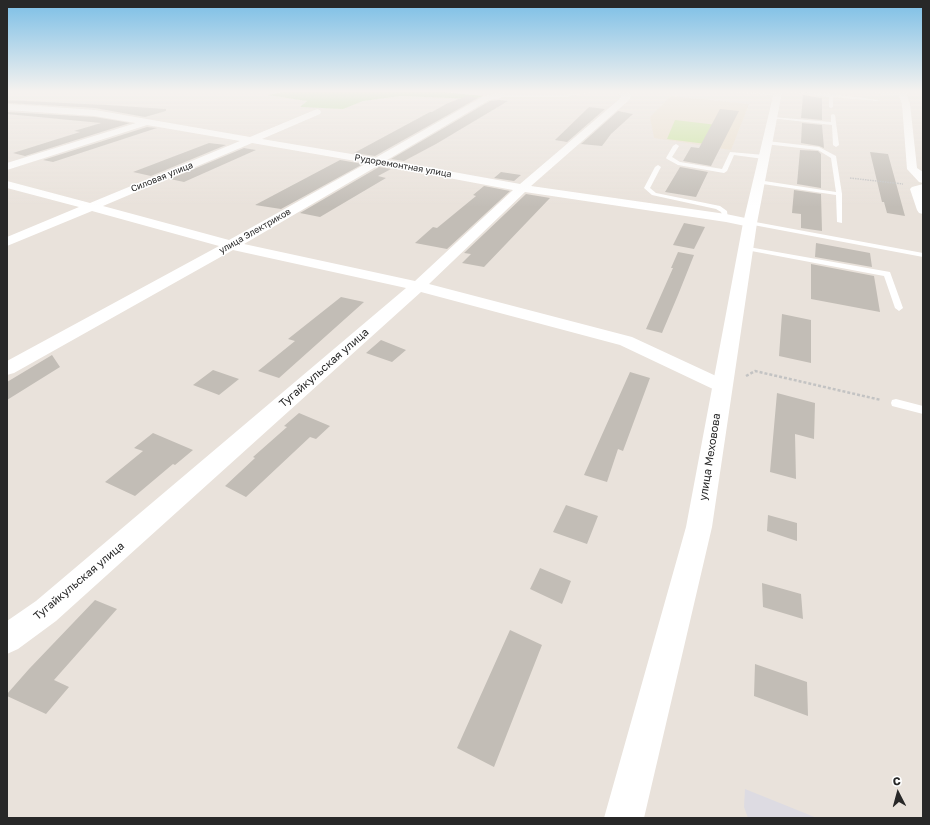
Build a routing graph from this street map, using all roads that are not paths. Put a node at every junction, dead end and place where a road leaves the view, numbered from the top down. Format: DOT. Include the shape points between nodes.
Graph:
graph roads {
  1 [pos="121,130"];
  2 [pos="200,130"];
  3 [pos="272,130"];
  4 [pos="430,130"];
  5 [pos="587,130"];
  6 [pos="771,130"];
  7 [pos="835,130"];
  8 [pos="908,130"];
  9 [pos="252,139"];
  10 [pos="836,145"];
  11 [pos="676,146"];
  12 [pos="766,150"];
  13 [pos="376,161"];
  14 [pos="7,167"];
  15 [pos="658,167"];
  16 [pos="923,181"];
  17 [pos="758,182"];
  18 [pos="7,184"];
  19 [pos="522,188"];
  20 [pos="839,194"];
  21 [pos="88,207"];
  22 [pos="923,210"];
  23 [pos="726,218"];
  24 [pos="840,222"];
  25 [pos="750,223"];
  26 [pos="7,242"];
  27 [pos="231,245"];
  28 [pos="746,248"];
  29 [pos="923,255"];
  30 [pos="418,286"];
  31 [pos="899,308"];
  32 [pos="7,369"];
  33 [pos="722,386"];
  34 [pos="896,403"];
  35 [pos="923,410"];
  36 [pos="7,639"];
  37 [pos="624,818"];
  1 -- 14 [label="street"];
  2 -- 9 [label="street, Рудоремонтная улица"];
  3 -- 9 [label="street, Силовая улица"];
  4 -- 13 [label="street, улица Электриков"];
  5 -- 19 [label="street, Тугайкульская улица"];
  6 -- 12 [label="street, улица Меховова"];
  7 -- 10 [label="lane"];
  8 -- 16 [label="street" via="912,169"];
  9 -- 13 [label="street, Рудоремонтная улица"];
  9 -- 21 [label="street, Силовая улица"];
  11 -- 12 [label="lane" via="669,158 678,164 724,171 732,153"];
  12 -- 17 [label="street, улица Меховова"];
  12 -- 20 [label="lane" via="819,150 828,153 834,157"];
  13 -- 19 [label="street, Рудоремонтная улица"];
  13 -- 27 [label="street, улица Электриков"];
  15 -- 23 [label="lane" via="647,188 654,194 718,207 724,211"];
  16 -- 22 [label="street" via="916,189"];
  17 -- 20 [label="lane"];
  17 -- 25 [label="street, улица Меховова"];
  18 -- 21 [label="street"];
  19 -- 23 [label="street, Рудоремонтная улица"];
  19 -- 30 [label="street, Тугайкульская улица"];
  20 -- 24 [label="lane"];
  21 -- 26 [label="street, Силовая улица"];
  21 -- 27 [label="street"];
  23 -- 25 [label="street, Рудоремонтная улица"];
  25 -- 28 [label="street, улица Меховова"];
  25 -- 29 [label="lane"];
  27 -- 30 [label="street"];
  27 -- 32 [label="street, улица Электриков"];
  28 -- 31 [label="lane" via="887,274"];
  28 -- 33 [label="street, улица Меховова"];
  30 -- 33 [label="street" via="626,341"];
  30 -- 36 [label="street, Тугайкульская улица" via="46,611"];
  33 -- 37 [label="street, улица Меховова" via="700,528"];
  34 -- 35 [label="lane"];
}
